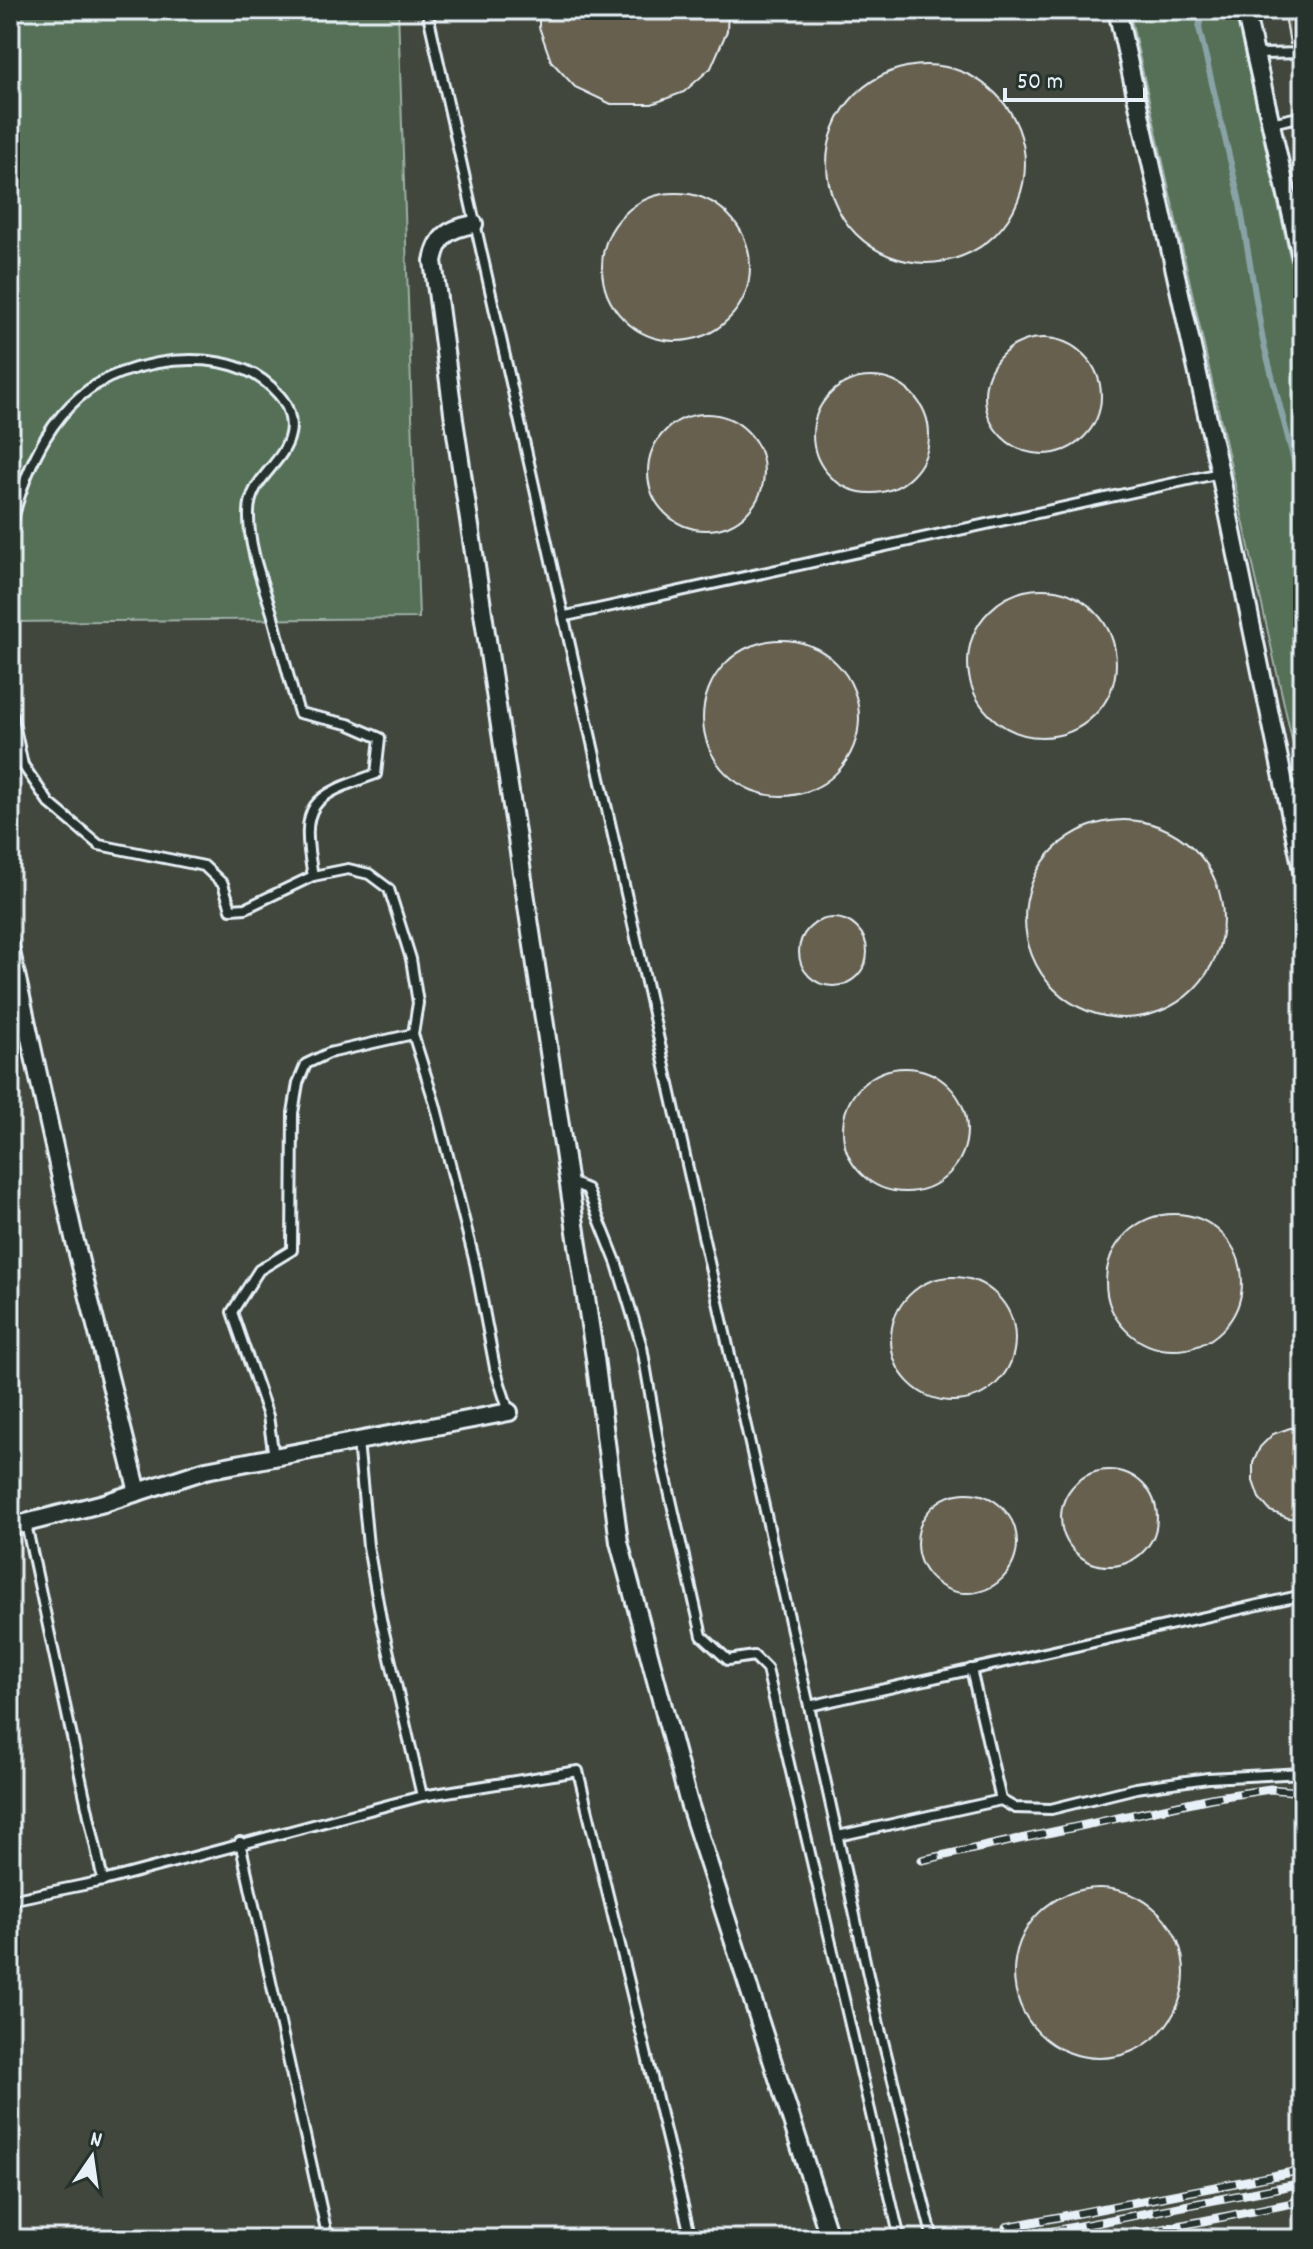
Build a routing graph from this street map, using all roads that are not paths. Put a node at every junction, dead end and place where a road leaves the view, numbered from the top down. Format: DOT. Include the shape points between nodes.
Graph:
graph roads {
  1 [pos="427,10"];
  2 [pos="1117,10"];
  3 [pos="1245,10"];
  4 [pos="1303,53"];
  5 [pos="1255,54"];
  6 [pos="1303,116"];
  7 [pos="1271,123"];
  8 [pos="474,224"];
  9 [pos="1303,265"];
  10 [pos="1220,473"];
  11 [pos="10,532"];
  12 [pos="566,616"];
  13 [pos="10,705"];
  14 [pos="1303,875"];
  15 [pos="313,876"];
  16 [pos="10,947"];
  17 [pos="413,1034"];
  18 [pos="569,1182"];
  19 [pos="509,1412"];
  20 [pos="358,1441"];
  21 [pos="274,1457"];
  22 [pos="138,1492"];
  23 [pos="18,1525"];
  24 [pos="1303,1595"];
  25 [pos="971,1669"];
  26 [pos="809,1706"];
  27 [pos="1303,1773"];
  28 [pos="422,1796"];
  29 [pos="1001,1800"];
  30 [pos="838,1836"];
  31 [pos="240,1842"];
  32 [pos="103,1881"];
  33 [pos="10,1900"];
  34 [pos="328,2239"];
  35 [pos="691,2239"];
  36 [pos="830,2239"];
  37 [pos="900,2239"];
  38 [pos="933,2239"];
  1 -- 8 [label="lane"];
  2 -- 10 [label="street"];
  3 -- 5 [label="street"];
  4 -- 5 [label="lane"];
  5 -- 7 [label="street"];
  6 -- 7 [label="lane"];
  7 -- 9 [label="street"];
  8 -- 12 [label="lane"];
  8 -- 18 [label="street" via="450,229 436,243 433,261"];
  10 -- 12 [label="lane"];
  10 -- 14 [label="street"];
  11 -- 15 [label="lane" via="42,442 84,394 115,375 178,359 209,361 254,374 282,398 289,414 286,450 257,483 248,510 254,551 299,713 380,738 376,774 325,792 311,814 307,830"];
  12 -- 26 [label="lane"];
  13 -- 15 [label="lane" via="23,765 49,803 99,845 204,866 223,884 231,909 246,908"];
  15 -- 17 [label="lane" via="348,869 369,874 389,889 411,959 418,1003"];
  16 -- 22 [label="street" via="75,1242"];
  17 -- 19 [label="lane"];
  17 -- 21 [label="lane" via="329,1053 306,1064 298,1083 292,1250 259,1270 232,1312 268,1416"];
  18 -- 36 [label="street" via="619,1542 688,1800"];
  18 -- 37 [label="lane" via="587,1189 638,1333 702,1636 728,1660 754,1656 767,1669"];
  19 -- 20 [label="street"];
  20 -- 21 [label="street"];
  20 -- 28 [label="lane" via="381,1619"];
  21 -- 22 [label="street" via="206,1470"];
  22 -- 23 [label="street"];
  23 -- 32 [label="lane"];
  24 -- 25 [label="lane"];
  25 -- 26 [label="lane"];
  25 -- 29 [label="lane"];
  26 -- 30 [label="lane"];
  27 -- 29 [label="lane" via="1136,1788 1051,1809 1015,1808"];
  28 -- 31 [label="lane"];
  28 -- 35 [label="lane" via="578,1771"];
  29 -- 30 [label="lane"];
  30 -- 38 [label="lane"];
  31 -- 32 [label="lane"];
  31 -- 34 [label="lane"];
  32 -- 33 [label="lane"];
}
